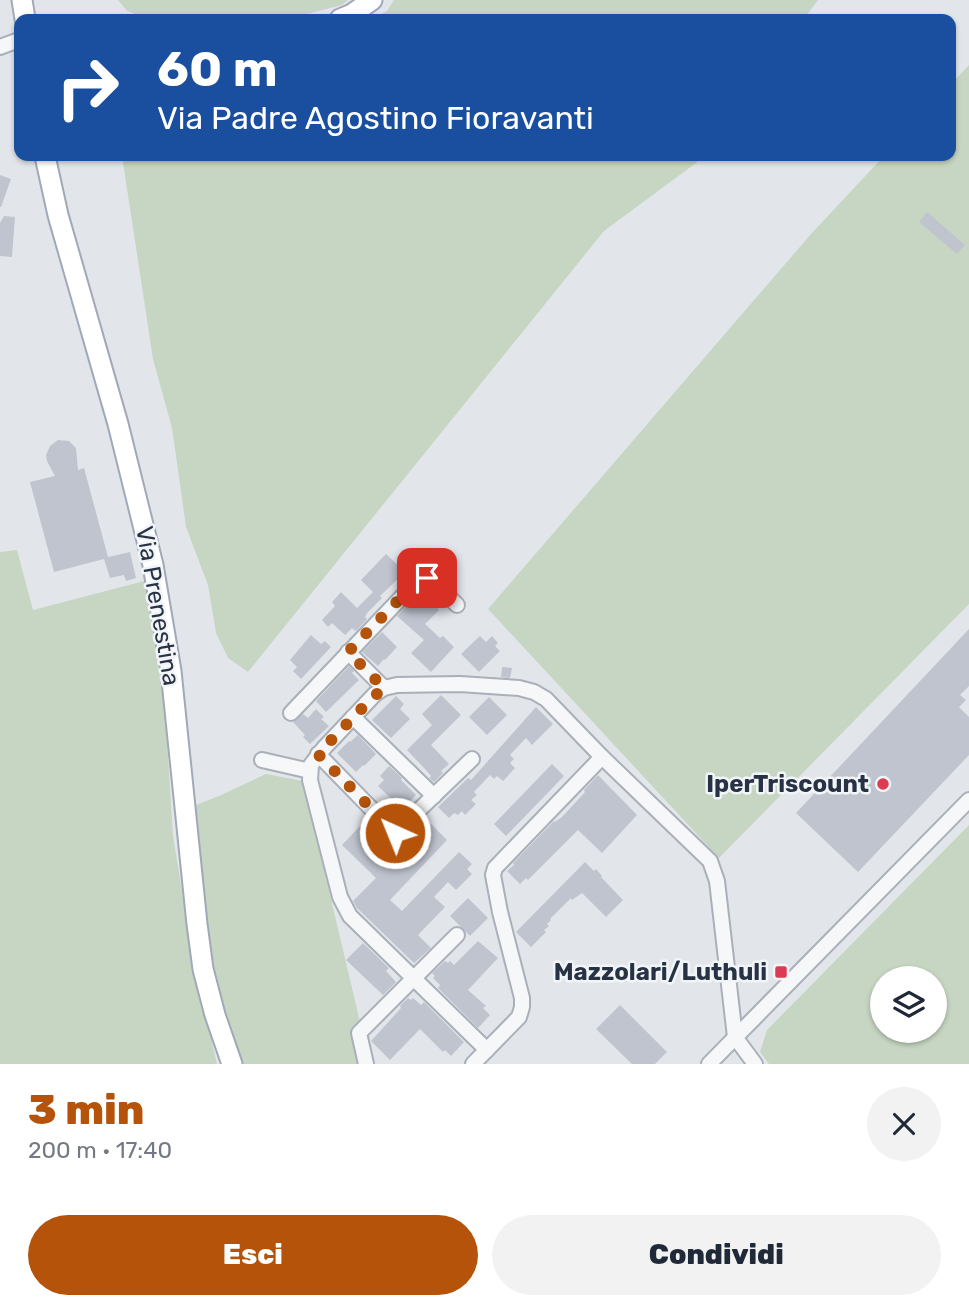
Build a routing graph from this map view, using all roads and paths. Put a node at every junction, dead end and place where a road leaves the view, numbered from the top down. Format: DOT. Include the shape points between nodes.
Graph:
graph roads {
  1 [pos="372,0"];
  2 [pos="352,14"];
  3 [pos="46,161"];
  4 [pos="457,605"];
  5 [pos="348,652"];
  6 [pos="384,688"];
  7 [pos="291,713"];
  8 [pos="353,717"];
  9 [pos="318,754"];
  10 [pos="602,757"];
  11 [pos="472,759"];
  12 [pos="262,760"];
  13 [pos="310,771"];
  14 [pos="434,796"];
  15 [pos="969,800"];
  16 [pos="457,934"];
  17 [pos="412,978"];
  18 [pos="735,1037"];
  19 [pos="486,1050"];
  20 [pos="232,1064"];
  21 [pos="366,1064"];
  22 [pos="473,1064"];
  23 [pos="709,1064"];
  24 [pos="755,1064"];
  1 -- 2 [label="main road"];
  3 -- 20 [label="main road, Via Prenestina" via="153,565 171,671 202,958"];
  4 -- 5 [label="street" via="433,581 421,579"];
  5 -- 6 [label="street"];
  5 -- 7 [label="street"];
  6 -- 8 [label="street"];
  6 -- 10 [label="street" via="460,684 530,690 546,699"];
  8 -- 9 [label="street"];
  8 -- 14 [label="street"];
  9 -- 13 [label="street"];
  9 -- 14 [label="street" via="395,833"];
  10 -- 18 [label="street" via="710,861 718,881"];
  10 -- 19 [label="street" via="495,868 498,904 522,1007 519,1017"];
  11 -- 14 [label="street"];
  12 -- 13 [label="street"];
  13 -- 17 [label="street" via="345,909"];
  15 -- 18 [label="street"];
  16 -- 17 [label="street"];
  17 -- 19 [label="street"];
  17 -- 21 [label="street" via="359,1033"];
  18 -- 23 [label="street"];
  18 -- 24 [label="street"];
  19 -- 22 [label="street"];
}
